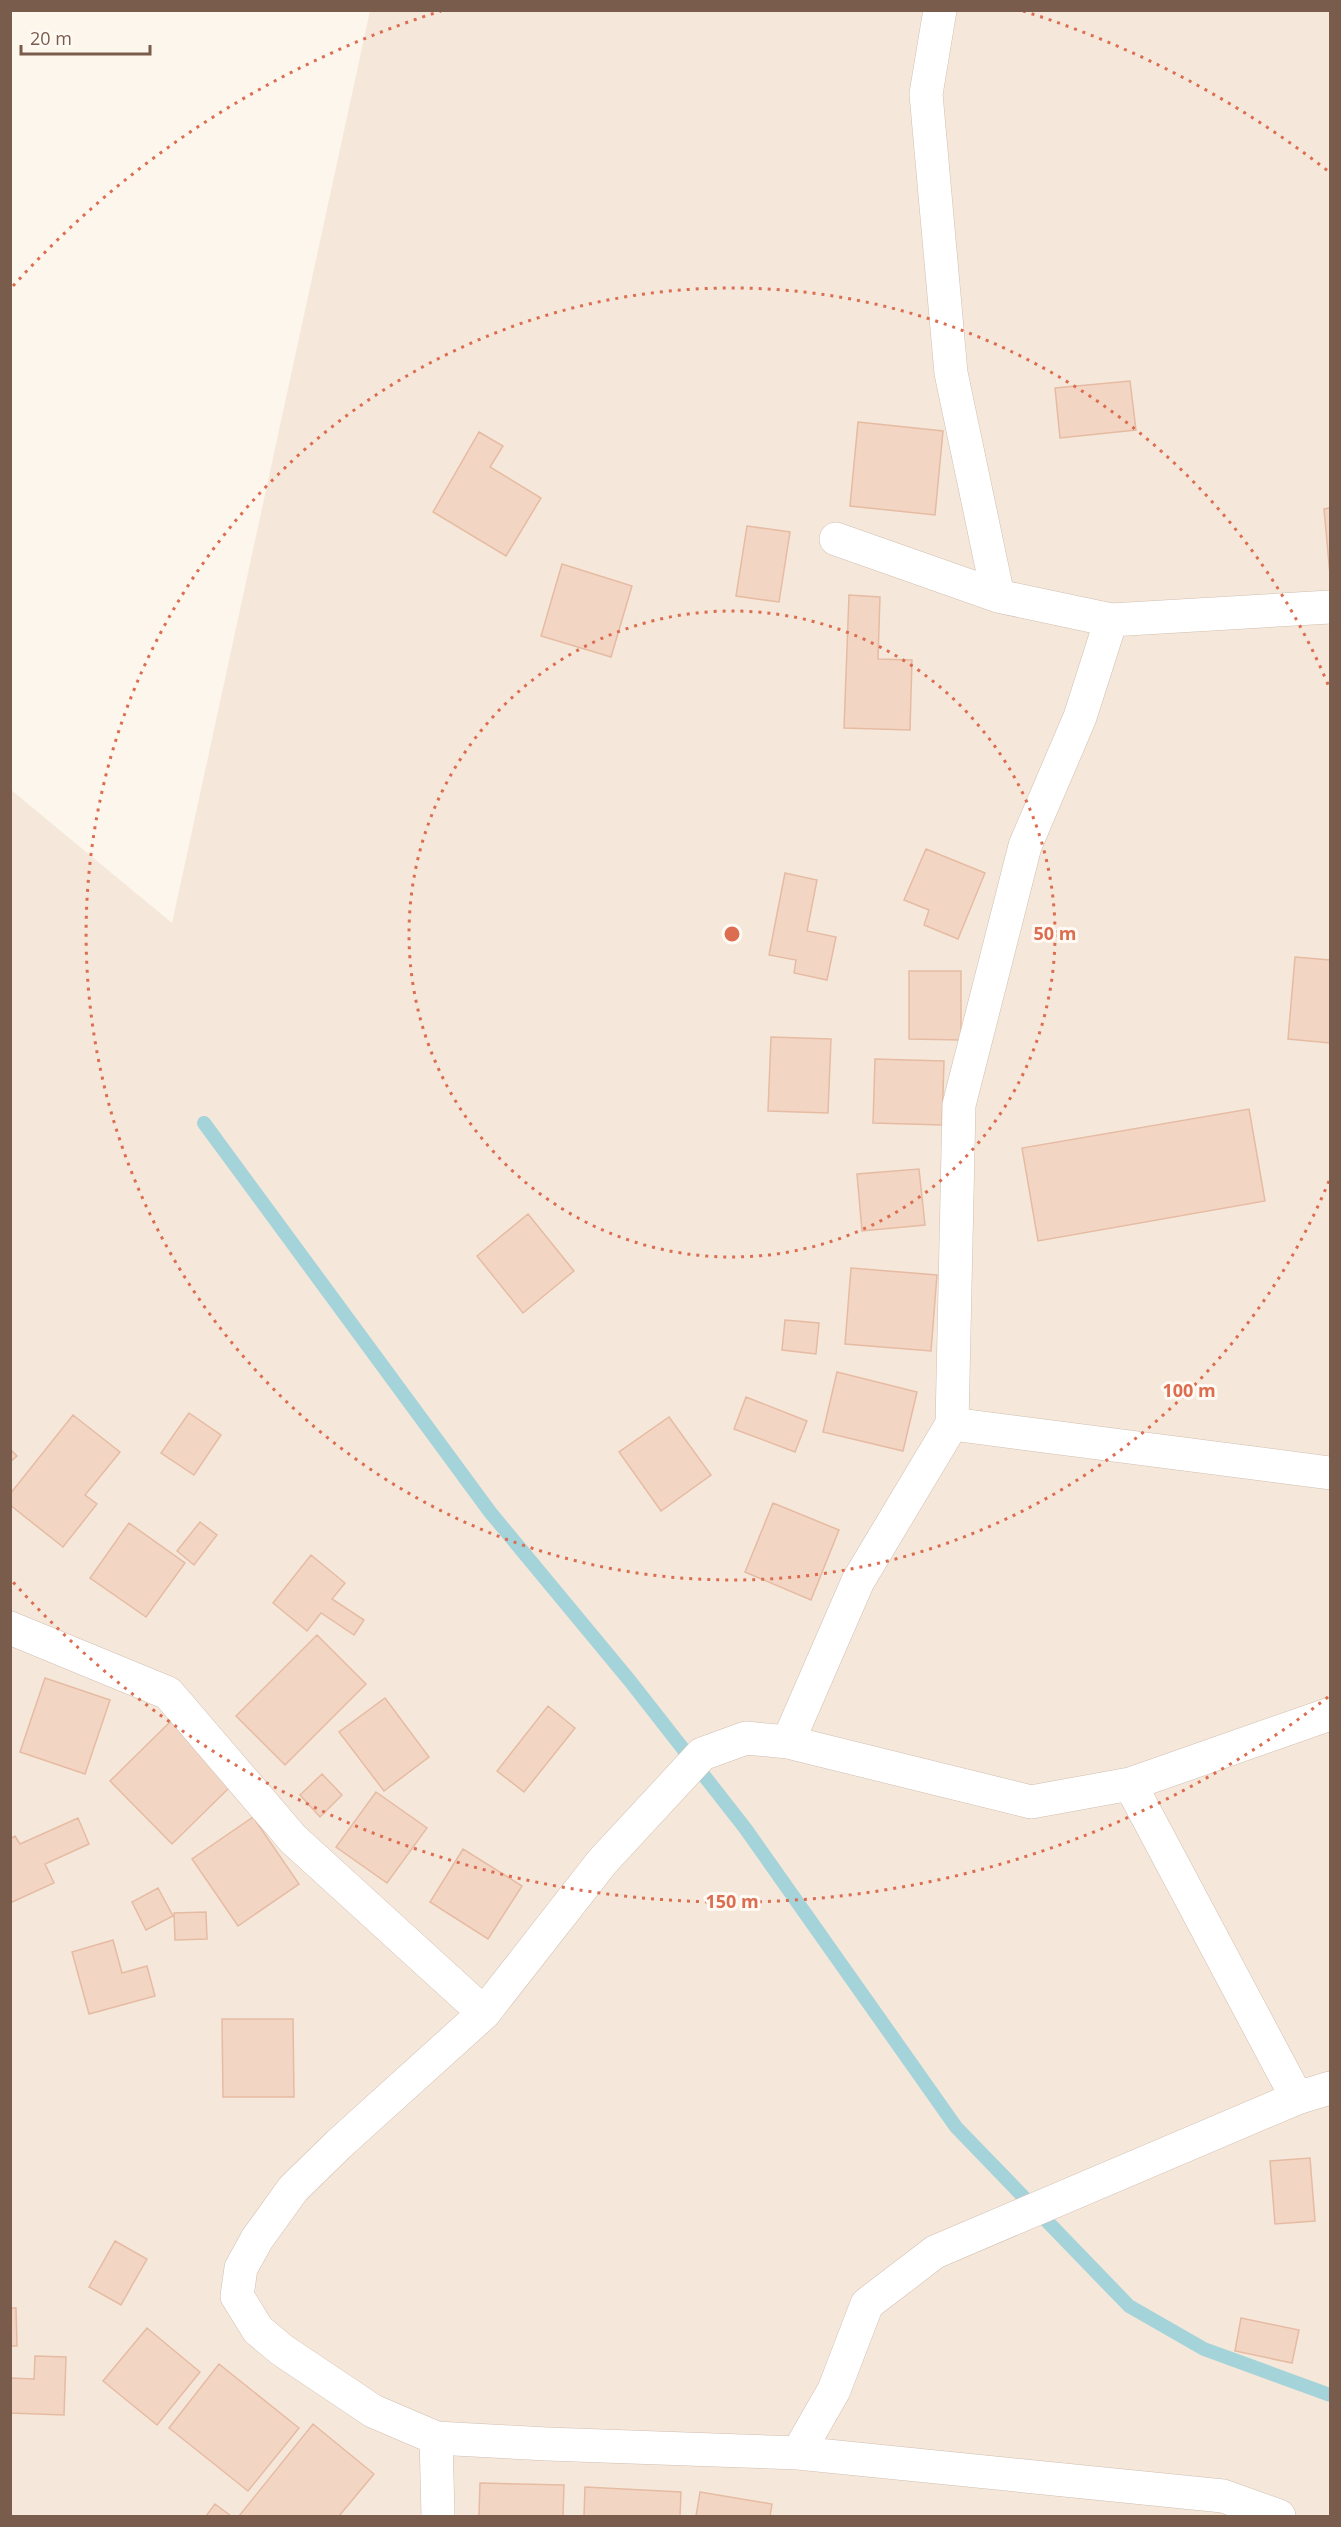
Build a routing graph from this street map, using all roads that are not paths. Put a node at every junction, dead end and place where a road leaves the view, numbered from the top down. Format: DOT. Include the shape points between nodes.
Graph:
graph roads {
  1 [pos="940,10"];
  2 [pos="836,539"];
  3 [pos="998,596"];
  4 [pos="1330,607"];
  5 [pos="1111,620"];
  6 [pos="952,1424"];
  7 [pos="1330,1473"];
  8 [pos="10,1628"];
  9 [pos="1330,1714"];
  10 [pos="788,1742"];
  11 [pos="1130,1784"];
  12 [pos="484,2013"];
  13 [pos="1330,2088"];
  14 [pos="1297,2098"];
  15 [pos="436,2438"];
  16 [pos="798,2453"];
  17 [pos="438,2517"];
  18 [pos="1279,2517"];
  1 -- 3 [label="street" via="926,94 951,373"];
  2 -- 3 [label="street"];
  3 -- 5 [label="street"];
  4 -- 5 [label="street"];
  5 -- 6 [label="street" via="1080,717 1024,846 959,1105"];
  6 -- 7 [label="street"];
  6 -- 10 [label="street" via="858,1581"];
  8 -- 12 [label="street" via="168,1693 293,1839"];
  9 -- 11 [label="street"];
  10 -- 11 [label="street" via="1030,1802"];
  10 -- 12 [label="street" via="746,1738 702,1754 602,1862"];
  11 -- 14 [label="street"];
  12 -- 15 [label="street" via="292,2189 242,2268 237,2296 258,2330 282,2350 373,2411"];
  13 -- 14 [label="street"];
  14 -- 16 [label="street" via="934,2252 867,2304 834,2390"];
  15 -- 16 [label="street"];
  15 -- 17 [label="street"];
  16 -- 18 [label="street" via="1223,2496"];
}
